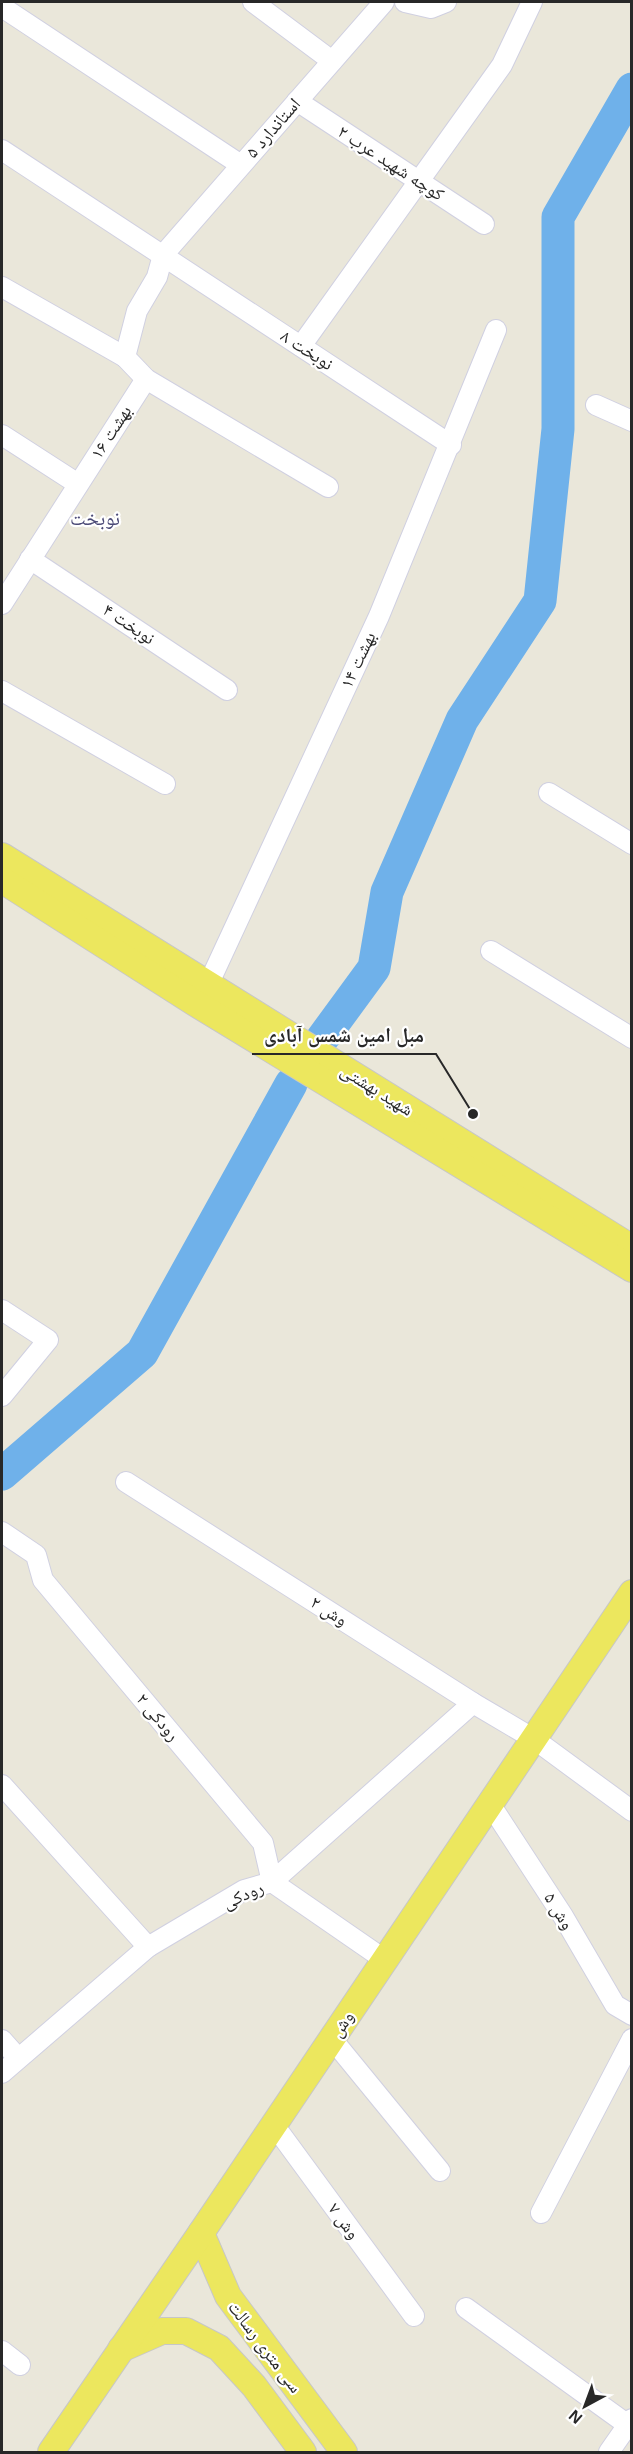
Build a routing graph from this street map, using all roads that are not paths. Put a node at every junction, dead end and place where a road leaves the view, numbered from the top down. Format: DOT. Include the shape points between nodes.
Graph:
graph roads {
  1 [pos="253,2"];
  2 [pos="384,2"];
  3 [pos="405,2"];
  4 [pos="446,2"];
  5 [pos="532,2"];
  6 [pos="2,7"];
  7 [pos="332,61"];
  8 [pos="297,101"];
  9 [pos="2,150"];
  10 [pos="241,165"];
  11 [pos="418,182"];
  12 [pos="484,224"];
  13 [pos="163,255"];
  14 [pos="2,287"];
  15 [pos="496,330"];
  16 [pos="301,346"];
  17 [pos="124,357"];
  18 [pos="146,379"];
  19 [pos="596,405"];
  20 [pos="632,421"];
  21 [pos="2,435"];
  22 [pos="451,445"];
  23 [pos="78,484"];
  24 [pos="328,487"];
  25 [pos="30,559"];
  26 [pos="2,604"];
  27 [pos="227,690"];
  28 [pos="2,691"];
  29 [pos="165,784"];
  30 [pos="549,794"];
  31 [pos="632,844"];
  32 [pos="2,856"];
  33 [pos="2,880"];
  34 [pos="491,951"];
  35 [pos="208,985"];
  36 [pos="632,1038"];
  37 [pos="632,1248"];
  38 [pos="632,1269"];
  39 [pos="2,1310"];
  40 [pos="2,1396"];
  41 [pos="126,1482"];
  42 [pos="2,1532"];
  43 [pos="632,1593"];
  44 [pos="473,1703"];
  45 [pos="534,1739"];
  46 [pos="2,1785"];
  47 [pos="490,1804"];
  48 [pos="632,1811"];
  49 [pos="272,1882"];
  50 [pos="148,1947"];
  51 [pos="385,1960"];
  52 [pos="632,2015"];
  53 [pos="332,2039"];
  54 [pos="632,2039"];
  55 [pos="2,2040"];
  56 [pos="18,2058"];
  57 [pos="2,2073"];
  58 [pos="274,2125"];
  59 [pos="440,2171"];
  60 [pos="540,2212"];
  61 [pos="201,2233"];
  62 [pos="466,2308"];
  63 [pos="414,2316"];
  64 [pos="121,2349"];
  65 [pos="2,2352"];
  66 [pos="20,2365"];
  67 [pos="630,2422"];
  68 [pos="51,2452"];
  69 [pos="303,2452"];
  70 [pos="344,2452"];
  71 [pos="609,2452"];
  1 -- 7 [label="street"];
  2 -- 7 [label="street, ۵ استاندارد"];
  3 -- 4 [label="street" via="431,8"];
  5 -- 11 [label="street" via="502,65"];
  6 -- 10 [label="street"];
  7 -- 8 [label="street, ۵ استاندارد"];
  8 -- 10 [label="street, ۵ استاندارد"];
  8 -- 11 [label="street, کوچه شهید عرب ۲"];
  9 -- 13 [label="street, ۸ نوبخت"];
  10 -- 13 [label="street, ۵ استاندارد"];
  11 -- 12 [label="street, کوچه شهید عرب ۲"];
  11 -- 16 [label="street"];
  13 -- 16 [label="street, ۸ نوبخت"];
  13 -- 17 [label="street" via="157,277 137,311"];
  14 -- 17 [label="street"];
  15 -- 22 [label="street, بهشت ۱۴"];
  16 -- 22 [label="street, ۸ نوبخت"];
  17 -- 18 [label="street"];
  18 -- 23 [label="street, ۱۶ بهشت"];
  18 -- 24 [label="street"];
  19 -- 20 [label="street"];
  21 -- 23 [label="street"];
  22 -- 35 [label="street, بهشت ۱۴" via="379,616"];
  23 -- 25 [label="street, ۱۶ بهشت"];
  25 -- 26 [label="street, ۱۶ بهشت"];
  25 -- 27 [label="street, ۴ نوبخت"];
  28 -- 29 [label="street"];
  30 -- 31 [label="street"];
  32 -- 35 [label="main road, شهید بهشتی"];
  33 -- 38 [label="main road, شهید بهشتی" via="195,1003"];
  34 -- 36 [label="street"];
  35 -- 37 [label="main road, شهید بهشتی"];
  39 -- 40 [label="street" via="48,1340"];
  41 -- 44 [label="street, وش ۲"];
  42 -- 49 [label="street, رودکی ۲" via="36,1555 43,1580 263,1843"];
  43 -- 45 [label="main road, وش"];
  44 -- 45 [label="street, وش ۲"];
  44 -- 49 [label="street, رودکی"];
  45 -- 47 [label="main road, وش"];
  45 -- 48 [label="street, وش ۲"];
  46 -- 50 [label="street"];
  47 -- 51 [label="main road, وش"];
  47 -- 52 [label="street, وش ۵" via="615,2005"];
  49 -- 50 [label="street, رودکی" via="244,1890"];
  49 -- 51 [label="street"];
  50 -- 56 [label="street, رودکی"];
  51 -- 53 [label="main road, وش"];
  53 -- 58 [label="main road, وش"];
  53 -- 59 [label="street"];
  54 -- 60 [label="street"];
  55 -- 56 [label="street"];
  56 -- 57 [label="street, رودکی"];
  58 -- 61 [label="main road, وش"];
  58 -- 63 [label="street, وش ۷"];
  61 -- 64 [label="main road, وش"];
  61 -- 70 [label="main road, سی متری رسالت" via="228,2296"];
  62 -- 67 [label="street"];
  64 -- 68 [label="main road, وش"];
  64 -- 69 [label="main road, سی متری رسالت" via="162,2331 186,2331 219,2348 254,2386"];
  65 -- 66 [label="street"];
  67 -- 71 [label="street"];
}
